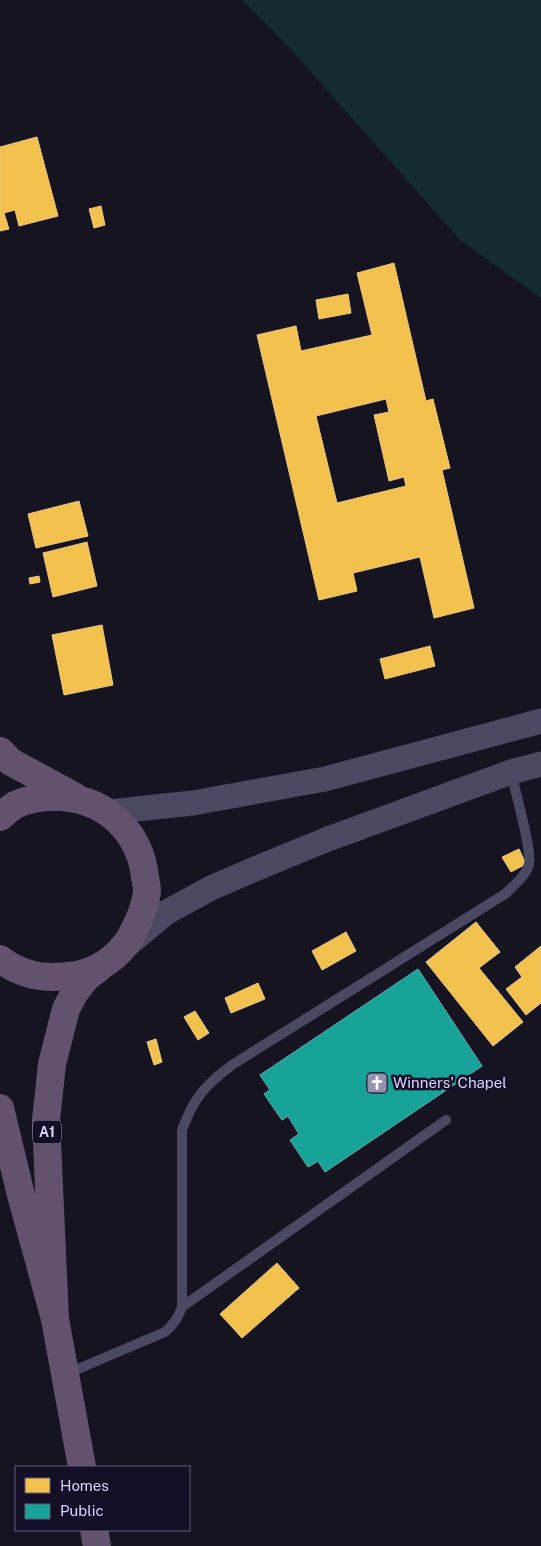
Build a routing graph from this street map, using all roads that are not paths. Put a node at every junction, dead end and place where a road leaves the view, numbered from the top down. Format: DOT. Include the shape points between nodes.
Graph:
graph roads {
  1 [pos="541,721"];
  2 [pos="0,751"];
  3 [pos="541,764"];
  4 [pos="511,772"];
  5 [pos="80,799"];
  6 [pos="108,812"];
  7 [pos="0,816"];
  8 [pos="115,955"];
  9 [pos="0,959"];
  10 [pos="0,1108"];
  11 [pos="446,1120"];
  12 [pos="182,1307"];
  13 [pos="55,1319"];
  14 [pos="64,1375"];
  15 [pos="82,1466"];
  16 [pos="94,1531"];
  17 [pos="97,1546"];
  1 -- 6 [label="street" via="325,779 193,803"];
  2 -- 5 [label="highway" via="11,762"];
  3 -- 4 [label="street"];
  4 -- 8 [label="street" via="328,839 211,888 167,912"];
  4 -- 12 [label="lane" via="529,850 529,864 523,876 505,894 232,1065 211,1081 191,1107 182,1130"];
  5 -- 6 [label="highway"];
  5 -- 7 [label="highway" via="48,796 16,805"];
  6 -- 8 [label="highway" via="130,834 144,861 147,892 140,921"];
  8 -- 9 [label="highway" via="84,974 58,978 33,976 10,967"];
  8 -- 13 [label="highway, A1" via="87,977 75,992 66,1009 52,1064 46,1120"];
  10 -- 13 [label="highway, A1"];
  11 -- 12 [label="lane"];
  12 -- 14 [label="lane" via="175,1323 165,1332"];
  13 -- 14 [label="highway, A1"];
  14 -- 15 [label="highway, A1"];
  16 -- 17 [label="highway"];
}
